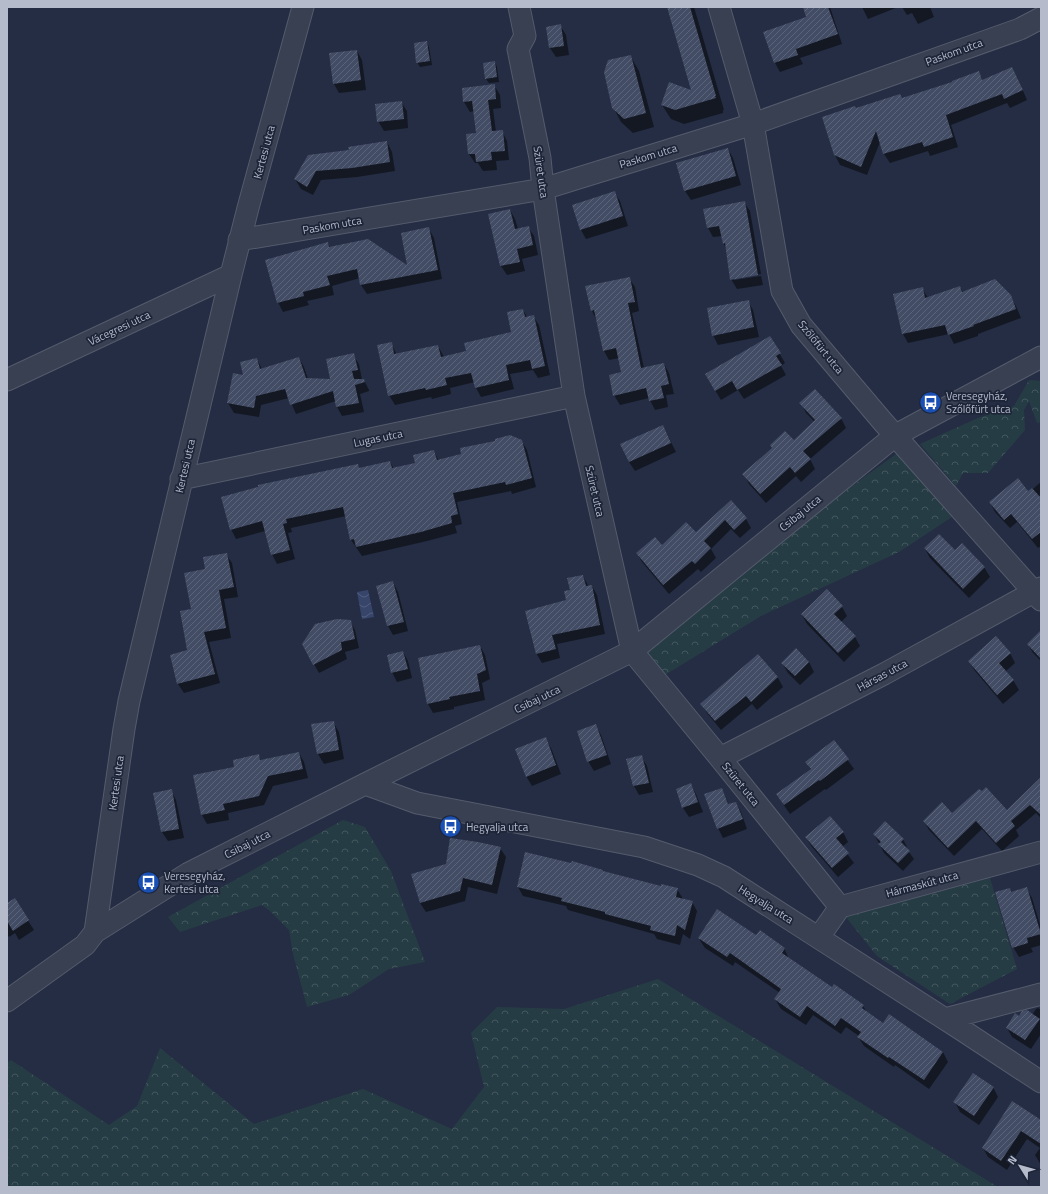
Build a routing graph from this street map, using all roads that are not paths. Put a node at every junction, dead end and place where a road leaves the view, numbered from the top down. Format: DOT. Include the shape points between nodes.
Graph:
graph roads {
  1 [pos="304,7"];
  2 [pos="519,7"];
  3 [pos="719,7"];
  4 [pos="1041,18"];
  5 [pos="753,124"];
  6 [pos="543,189"];
  7 [pos="239,240"];
  8 [pos="230,275"];
  9 [pos="1041,357"];
  10 [pos="7,380"];
  11 [pos="574,396"];
  12 [pos="896,435"];
  13 [pos="181,479"];
  14 [pos="1038,593"];
  15 [pos="632,651"];
  16 [pos="720,758"];
  17 [pos="364,784"];
  18 [pos="1041,852"];
  19 [pos="840,907"];
  20 [pos="95,932"];
  21 [pos="819,937"];
  22 [pos="1041,994"];
  23 [pos="7,1001"];
  24 [pos="945,1019"];
  25 [pos="1041,1082"];
  1 -- 7 [label="street, Kertesi utca"];
  2 -- 6 [label="street, Szüret utca" via="525,36 518,49 540,158"];
  3 -- 5 [label="street, Szőlőfürt utca"];
  4 -- 5 [label="street, Paskom utca" via="1020,29"];
  5 -- 6 [label="street, Paskom utca"];
  5 -- 12 [label="street, Szőlőfürt utca" via="782,291 801,326"];
  6 -- 7 [label="street, Paskom utca"];
  6 -- 11 [label="street, Szüret utca"];
  7 -- 8 [label="street, Kertesi utca"];
  8 -- 10 [label="street, Vácegresi utca"];
  8 -- 13 [label="street, Kertesi utca"];
  9 -- 12 [label="street, Csibaj utca"];
  11 -- 13 [label="street, Lugas utca"];
  11 -- 15 [label="street, Szüret utca"];
  12 -- 14 [label="street, Szőlőfürt utca"];
  12 -- 15 [label="street, Csibaj utca"];
  13 -- 20 [label="street, Kertesi utca" via="129,701"];
  14 -- 16 [label="street, Hársas utca"];
  15 -- 16 [label="street, Szüret utca"];
  15 -- 17 [label="street, Csibaj utca"];
  16 -- 19 [label="street, Szüret utca"];
  17 -- 20 [label="street, Csibaj utca" via="189,873"];
  17 -- 21 [label="street, Hegyalja utca" via="417,803 644,847 691,862 724,877"];
  18 -- 19 [label="street, Hármaskút utca"];
  19 -- 21 [label="street"];
  20 -- 23 [label="street, Csibaj utca" via="85,945"];
  21 -- 24 [label="street, Hegyalja utca"];
  22 -- 24 [label="street"];
  24 -- 25 [label="street, Hegyalja utca"];
}
